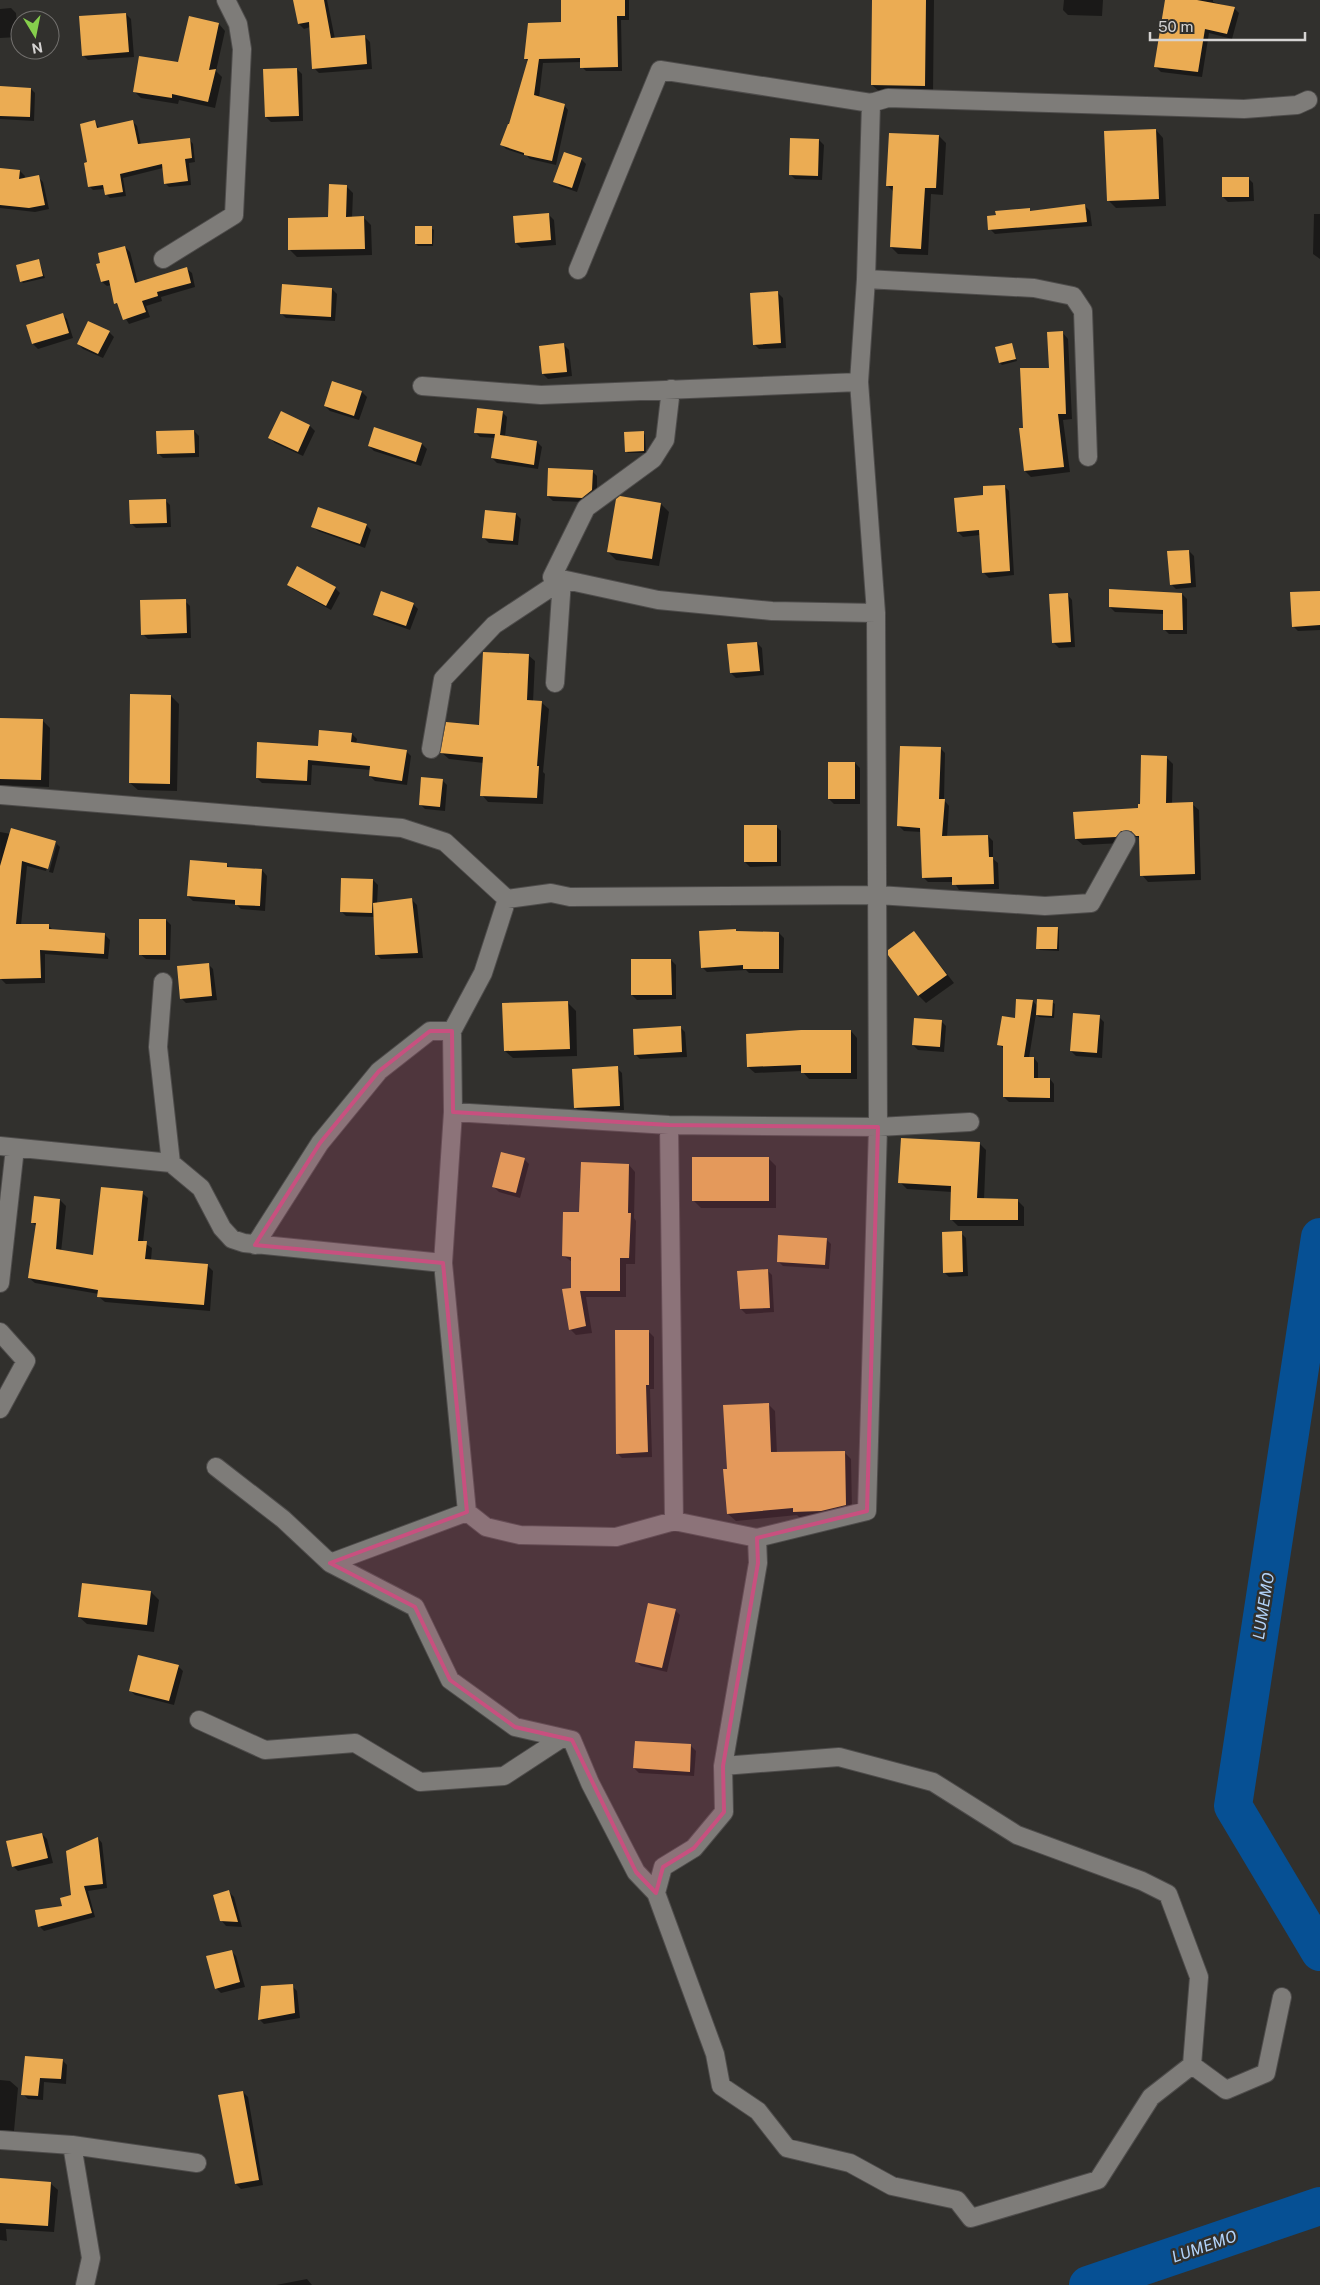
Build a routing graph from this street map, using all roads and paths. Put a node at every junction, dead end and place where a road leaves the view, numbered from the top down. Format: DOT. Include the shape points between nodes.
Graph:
graph roads {
  1 [pos="226,0"];
  2 [pos="1308,100"];
  3 [pos="872,103"];
  4 [pos="163,259"];
  5 [pos="578,270"];
  6 [pos="866,279"];
  7 [pos="859,382"];
  8 [pos="422,386"];
  9 [pos="671,390"];
  10 [pos="1088,457"];
  11 [pos="562,580"];
  12 [pos="876,613"];
  13 [pos="555,682"];
  14 [pos="432,750"];
  15 [pos="0,795"];
  16 [pos="1126,840"];
  17 [pos="878,895"];
  18 [pos="507,899"];
  19 [pos="163,982"];
  20 [pos="452,1031"];
  21 [pos="454,1112"];
  22 [pos="970,1122"];
  23 [pos="669,1125"];
  24 [pos="878,1127"];
  25 [pos="7,1147"];
  26 [pos="171,1163"];
  27 [pos="256,1245"];
  28 [pos="443,1263"];
  29 [pos="0,1283"];
  30 [pos="0,1332"];
  31 [pos="0,1409"];
  32 [pos="216,1467"];
  33 [pos="466,1512"];
  34 [pos="674,1521"];
  35 [pos="757,1538"];
  36 [pos="330,1563"];
  37 [pos="199,1720"];
  38 [pos="562,1738"];
  39 [pos="723,1766"];
  40 [pos="656,1893"];
  41 [pos="1282,1997"];
  42 [pos="1192,2065"];
  43 [pos="0,2140"];
  44 [pos="72,2146"];
  45 [pos="196,2163"];
  46 [pos="84,2285"];
  1 -- 4 [label="street" via="238,24 242,49 234,215"];
  2 -- 3 [label="street" via="1297,105 1244,109 888,98"];
  3 -- 5 [label="street" via="660,70"];
  3 -- 6 [label="street"];
  6 -- 7 [label="street"];
  6 -- 10 [label="street" via="1034,288 1073,296 1083,311"];
  7 -- 9 [label="street"];
  7 -- 12 [label="street"];
  8 -- 9 [label="street" via="541,395"];
  9 -- 11 [label="street" via="665,440 653,459 586,508 552,577"];
  11 -- 12 [label="street" via="668,601 772,611"];
  11 -- 13 [label="street"];
  11 -- 14 [label="street" via="494,625 443,679"];
  12 -- 17 [label="street"];
  15 -- 18 [label="street" via="402,828 445,842"];
  16 -- 17 [label="street" via="1091,903 1045,906"];
  17 -- 18 [label="street" via="570,897 551,893"];
  17 -- 24 [label="street"];
  18 -- 20 [label="street" via="483,973"];
  19 -- 26 [label="street" via="158,1047"];
  20 -- 21 [label="street"];
  20 -- 27 [label="street" via="430,1031 380,1071 320,1142"];
  21 -- 23 [label="street"];
  21 -- 28 [label="street"];
  22 -- 24 [label="street"];
  23 -- 24 [label="street"];
  23 -- 34 [label="street"];
  24 -- 35 [label="street" via="868,1511"];
  25 -- 26 [label="street"];
  25 -- 29 [label="street"];
  26 -- 27 [label="street" via="201,1188 222,1228 232,1239"];
  27 -- 28 [label="street"];
  28 -- 33 [label="street"];
  30 -- 31 [label="street" via="26,1361"];
  32 -- 36 [label="street" via="283,1519"];
  33 -- 34 [label="street" via="486,1526 520,1535 616,1537"];
  33 -- 36 [label="street"];
  34 -- 35 [label="street"];
  35 -- 39 [label="street" via="758,1563"];
  36 -- 38 [label="street" via="414,1608 450,1680 515,1727"];
  37 -- 38 [label="street" via="265,1750 355,1743 420,1782 504,1776"];
  38 -- 40 [label="street" via="572,1740 590,1783 636,1872"];
  39 -- 40 [label="street" via="724,1812 694,1848 664,1867"];
  39 -- 42 [label="street" via="839,1757 933,1782 1017,1835 1142,1881 1168,1894 1199,1977"];
  40 -- 42 [label="street" via="715,2054 721,2086 758,2111 787,2148 850,2163 892,2186 957,2200 971,2218 1098,2180 1151,2096"];
  41 -- 42 [label="street" via="1266,2073 1226,2090"];
  43 -- 44 [label="street"];
  44 -- 45 [label="street"];
  44 -- 46 [label="street" via="92,2258"];
}
